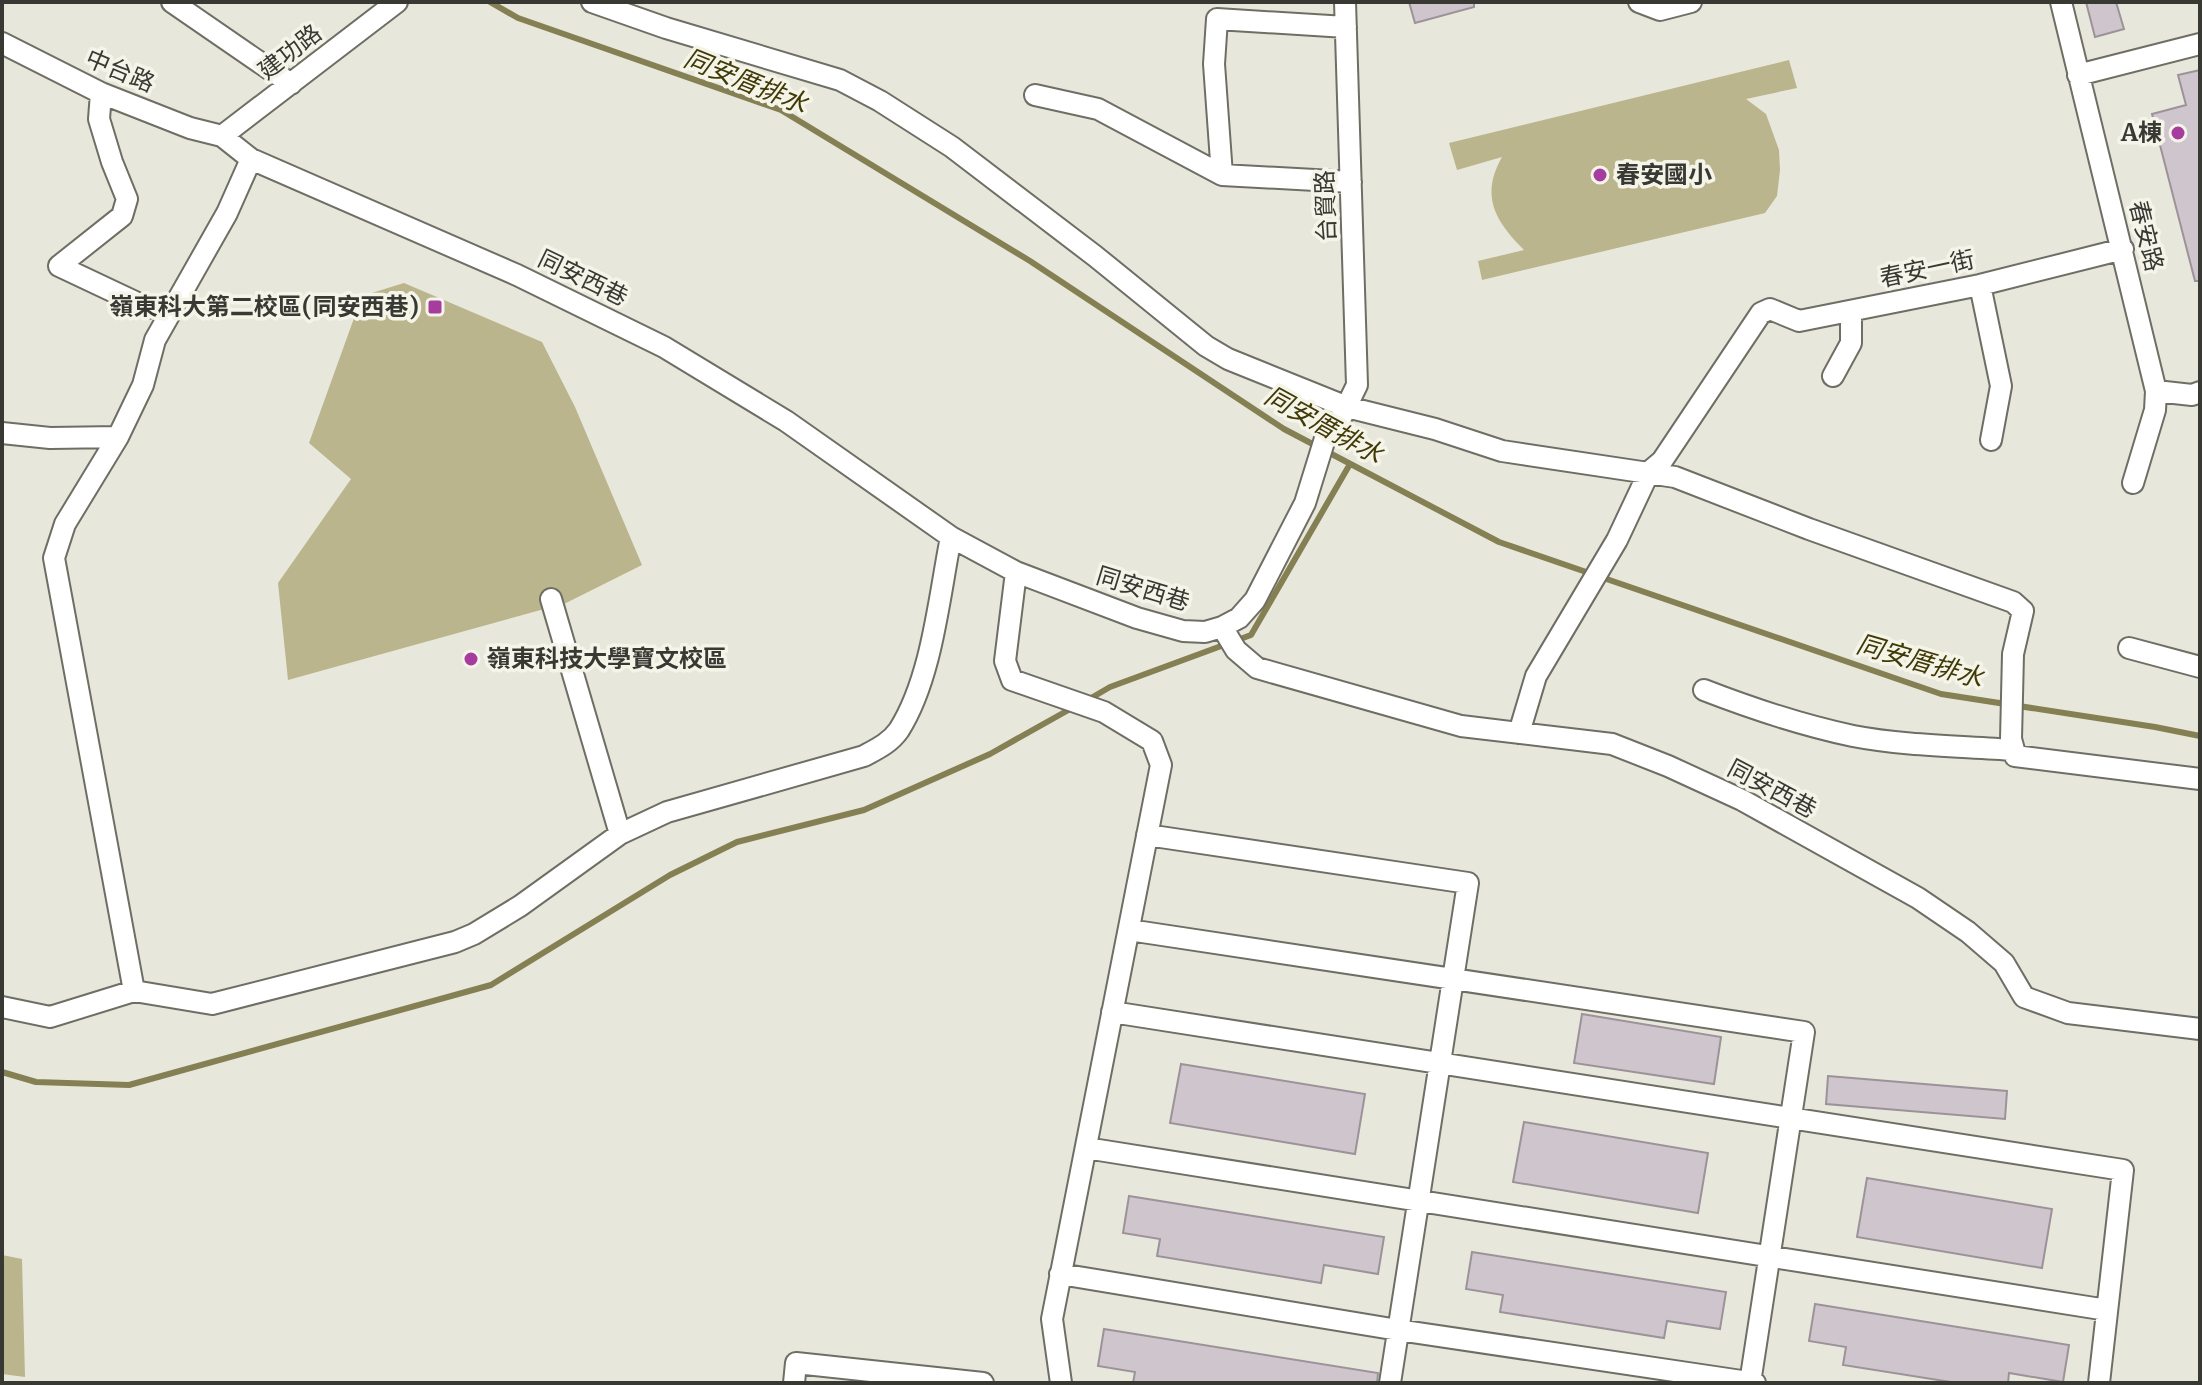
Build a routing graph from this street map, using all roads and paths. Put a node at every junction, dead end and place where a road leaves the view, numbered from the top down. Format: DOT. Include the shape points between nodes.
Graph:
graph roads {
  1 [pos="172,2"];
  2 [pos="592,2"];
  3 [pos="1345,2"];
  4 [pos="1639,2"];
  5 [pos="1691,2"];
  6 [pos="2061,2"];
  7 [pos="393,5"];
  8 [pos="1346,27"];
  9 [pos="2,43"];
  10 [pos="2200,44"];
  11 [pos="2078,75"];
  12 [pos="291,84"];
  13 [pos="101,93"];
  14 [pos="1035,95"];
  15 [pos="222,136"];
  16 [pos="251,159"];
  17 [pos="1222,175"];
  18 [pos="1351,182"];
  19 [pos="2123,249"];
  20 [pos="1980,285"];
  21 [pos="148,308"];
  22 [pos="1851,312"];
  23 [pos="1833,376"];
  24 [pos="2156,391"];
  25 [pos="2200,392"];
  26 [pos="1347,407"];
  27 [pos="2,433"];
  28 [pos="118,437"];
  29 [pos="1991,440"];
  30 [pos="1655,466"];
  31 [pos="2133,483"];
  32 [pos="951,537"];
  33 [pos="1016,572"];
  34 [pos="551,599"];
  35 [pos="1222,627"];
  36 [pos="2129,648"];
  37 [pos="2200,667"];
  38 [pos="1704,690"];
  39 [pos="1519,733"];
  40 [pos="2012,744"];
  41 [pos="2200,779"];
  42 [pos="620,834"];
  43 [pos="1147,835"];
  44 [pos="1129,930"];
  45 [pos="1453,979"];
  46 [pos="134,991"];
  47 [pos="2,1007"];
  48 [pos="1112,1012"];
  49 [pos="2200,1029"];
  50 [pos="1440,1063"];
  51 [pos="1791,1118"];
  52 [pos="1086,1148"];
  53 [pos="1418,1201"];
  54 [pos="1769,1257"];
  55 [pos="1060,1274"];
  56 [pos="2107,1310"];
  57 [pos="1398,1330"];
  58 [pos="794,1383"];
  59 [pos="983,1383"];
  60 [pos="1061,1383"];
  61 [pos="1390,1383"];
  62 [pos="1751,1383"];
  63 [pos="2099,1383"];
  1 -- 12 [label="street"];
  2 -- 26 [label="street" via="840,80 880,101 952,147 1206,346"];
  3 -- 8 [label="street, 台貿路"];
  4 -- 5 [label="street" via="1660,10"];
  6 -- 11 [label="street, 春安路"];
  7 -- 12 [label="street, 建功路"];
  8 -- 17 [label="street" via="1217,19 1214,64"];
  8 -- 18 [label="street, 台貿路"];
  9 -- 13 [label="street, 中台路"];
  10 -- 11 [label="street"];
  11 -- 19 [label="street, 春安路"];
  12 -- 15 [label="street, 建功路"];
  13 -- 15 [label="street, 中台路"];
  13 -- 21 [label="street" via="99,119 127,206 122,216 59,266"];
  14 -- 17 [label="street" via="1098,109"];
  15 -- 16 [label="street, 同安西巷"];
  16 -- 28 [label="street" via="227,213 155,340 143,385"];
  16 -- 32 [label="street, 同安西巷" via="517,275 664,347 786,421"];
  17 -- 18 [label="street"];
  18 -- 26 [label="street, 台貿路" via="1357,385"];
  19 -- 20 [label="street, 春安一街"];
  19 -- 24 [label="street, 春安路"];
  20 -- 22 [label="street, 春安一街"];
  20 -- 29 [label="street" via="2001,386"];
  22 -- 23 [label="street" via="1851,343"];
  22 -- 30 [label="street, 春安一街" via="1799,321 1770,309 1761,313"];
  24 -- 25 [label="street"];
  24 -- 31 [label="street, 春安路"];
  26 -- 30 [label="street" via="1502,451"];
  26 -- 35 [label="street" via="1327,432 1305,503 1255,600"];
  27 -- 28 [label="street"];
  28 -- 46 [label="street" via="65,524 54,558"];
  30 -- 39 [label="street" via="1536,676"];
  30 -- 40 [label="street" via="1798,525 2013,602 2023,611 2013,654"];
  32 -- 33 [label="street, 同安西巷"];
  32 -- 42 [label="street" via="925,671 898,731 884,746 667,812"];
  33 -- 35 [label="street, 同安西巷" via="1183,631"];
  33 -- 43 [label="street" via="1005,661 1012,680 1104,712 1152,741 1161,765"];
  34 -- 42 [label="street"];
  35 -- 39 [label="street, 同安西巷" via="1236,650 1257,668 1422,717"];
  36 -- 37 [label="street"];
  38 -- 40 [label="street" via="1772,716 1854,736 1923,744"];
  39 -- 49 [label="street, 同安西巷" via="1612,744 1742,800 1918,898 1968,932 2004,963 2024,997 2068,1013"];
  40 -- 41 [label="street" via="2015,756"];
  42 -- 46 [label="street" via="520,906 455,942 212,1004"];
  43 -- 44 [label="street"];
  43 -- 45 [label="street" via="1468,883"];
  44 -- 45 [label="street"];
  44 -- 48 [label="street"];
  45 -- 50 [label="street"];
  45 -- 51 [label="street" via="1804,1032"];
  46 -- 47 [label="street" via="50,1017"];
  48 -- 50 [label="street"];
  48 -- 52 [label="street"];
  50 -- 51 [label="street"];
  50 -- 53 [label="street"];
  51 -- 54 [label="street"];
  51 -- 56 [label="street" via="2123,1170"];
  52 -- 53 [label="street"];
  52 -- 55 [label="street"];
  53 -- 54 [label="street"];
  53 -- 57 [label="street"];
  54 -- 56 [label="street"];
  54 -- 62 [label="street"];
  55 -- 57 [label="street"];
  55 -- 60 [label="street" via="1052,1319"];
  56 -- 63 [label="street"];
  57 -- 61 [label="street"];
  57 -- 62 [label="street"];
  58 -- 59 [label="street" via="796,1363"];
}
